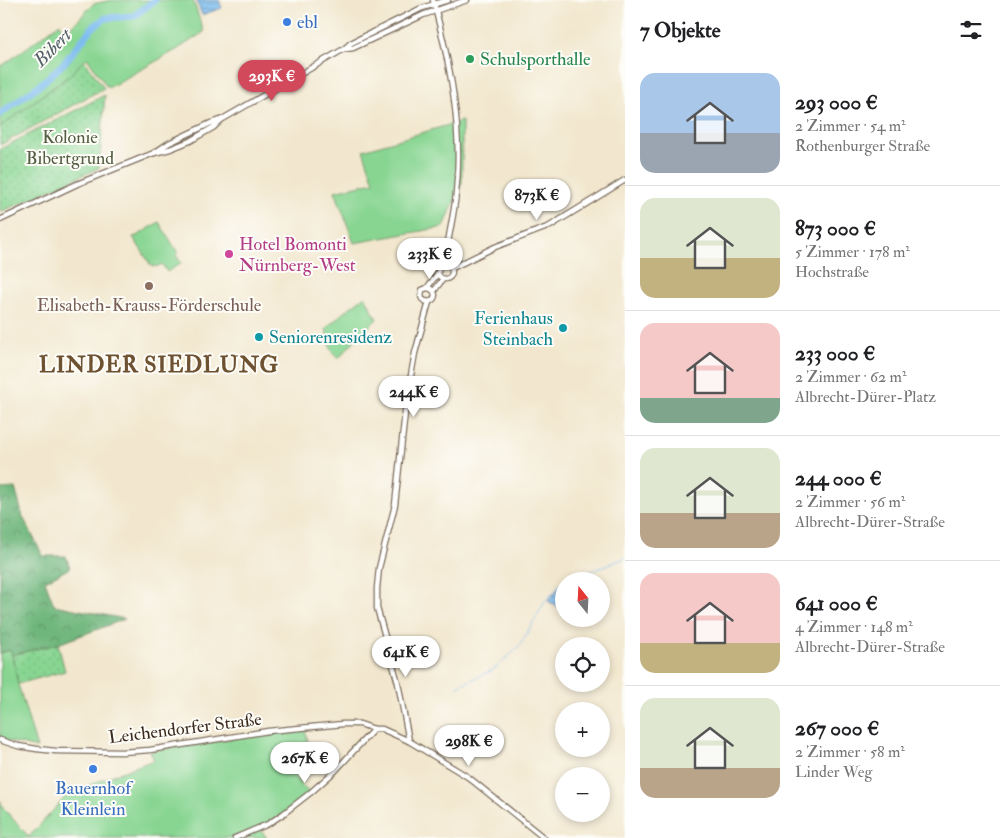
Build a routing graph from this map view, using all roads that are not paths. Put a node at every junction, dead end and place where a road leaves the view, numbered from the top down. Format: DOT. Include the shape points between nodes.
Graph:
graph roads {
  1 [pos="448,0"];
  2 [pos="467,0"];
  3 [pos="434,2"];
  4 [pos="436,10"];
  5 [pos="344,49"];
  6 [pos="625,180"];
  7 [pos="0,220"];
  8 [pos="445,264"];
  9 [pos="452,268"];
  10 [pos="438,273"];
  11 [pos="443,279"];
  12 [pos="427,288"];
  13 [pos="434,291"];
  14 [pos="429,302"];
  15 [pos="374,729"];
  16 [pos="0,740"];
  17 [pos="409,742"];
  18 [pos="235,838"];
  19 [pos="544,838"];
  1 -- 3 [label="street"];
  2 -- 4 [label="street"];
  3 -- 4 [label="street"];
  3 -- 5 [label="street"];
  4 -- 5 [label="street" via="353,48"];
  4 -- 8 [label="street" via="453,85 458,143 456,193"];
  5 -- 7 [label="street" via="221,120"];
  6 -- 9 [label="street" via="550,226"];
  8 -- 9 [label="street"];
  8 -- 10 [label="street"];
  9 -- 11 [label="street" via="452,276"];
  10 -- 11 [label="street"];
  10 -- 12 [label="street"];
  11 -- 13 [label="street"];
  12 -- 13 [label="street"];
  12 -- 14 [label="street" via="422,290 421,296"];
  13 -- 14 [label="street" via="435,297"];
  14 -- 17 [label="street" via="406,404 395,505 379,568 376,604 398,683"];
  15 -- 16 [label="street, Leichendorfer Straße" via="360,724 342,724 122,752 37,750"];
  15 -- 17 [label="street, Leichendorfer Straße" via="382,728"];
  15 -- 18 [label="street" via="310,793 268,824"];
  17 -- 19 [label="street, Leichendorfer Straße" via="468,777"];
}
